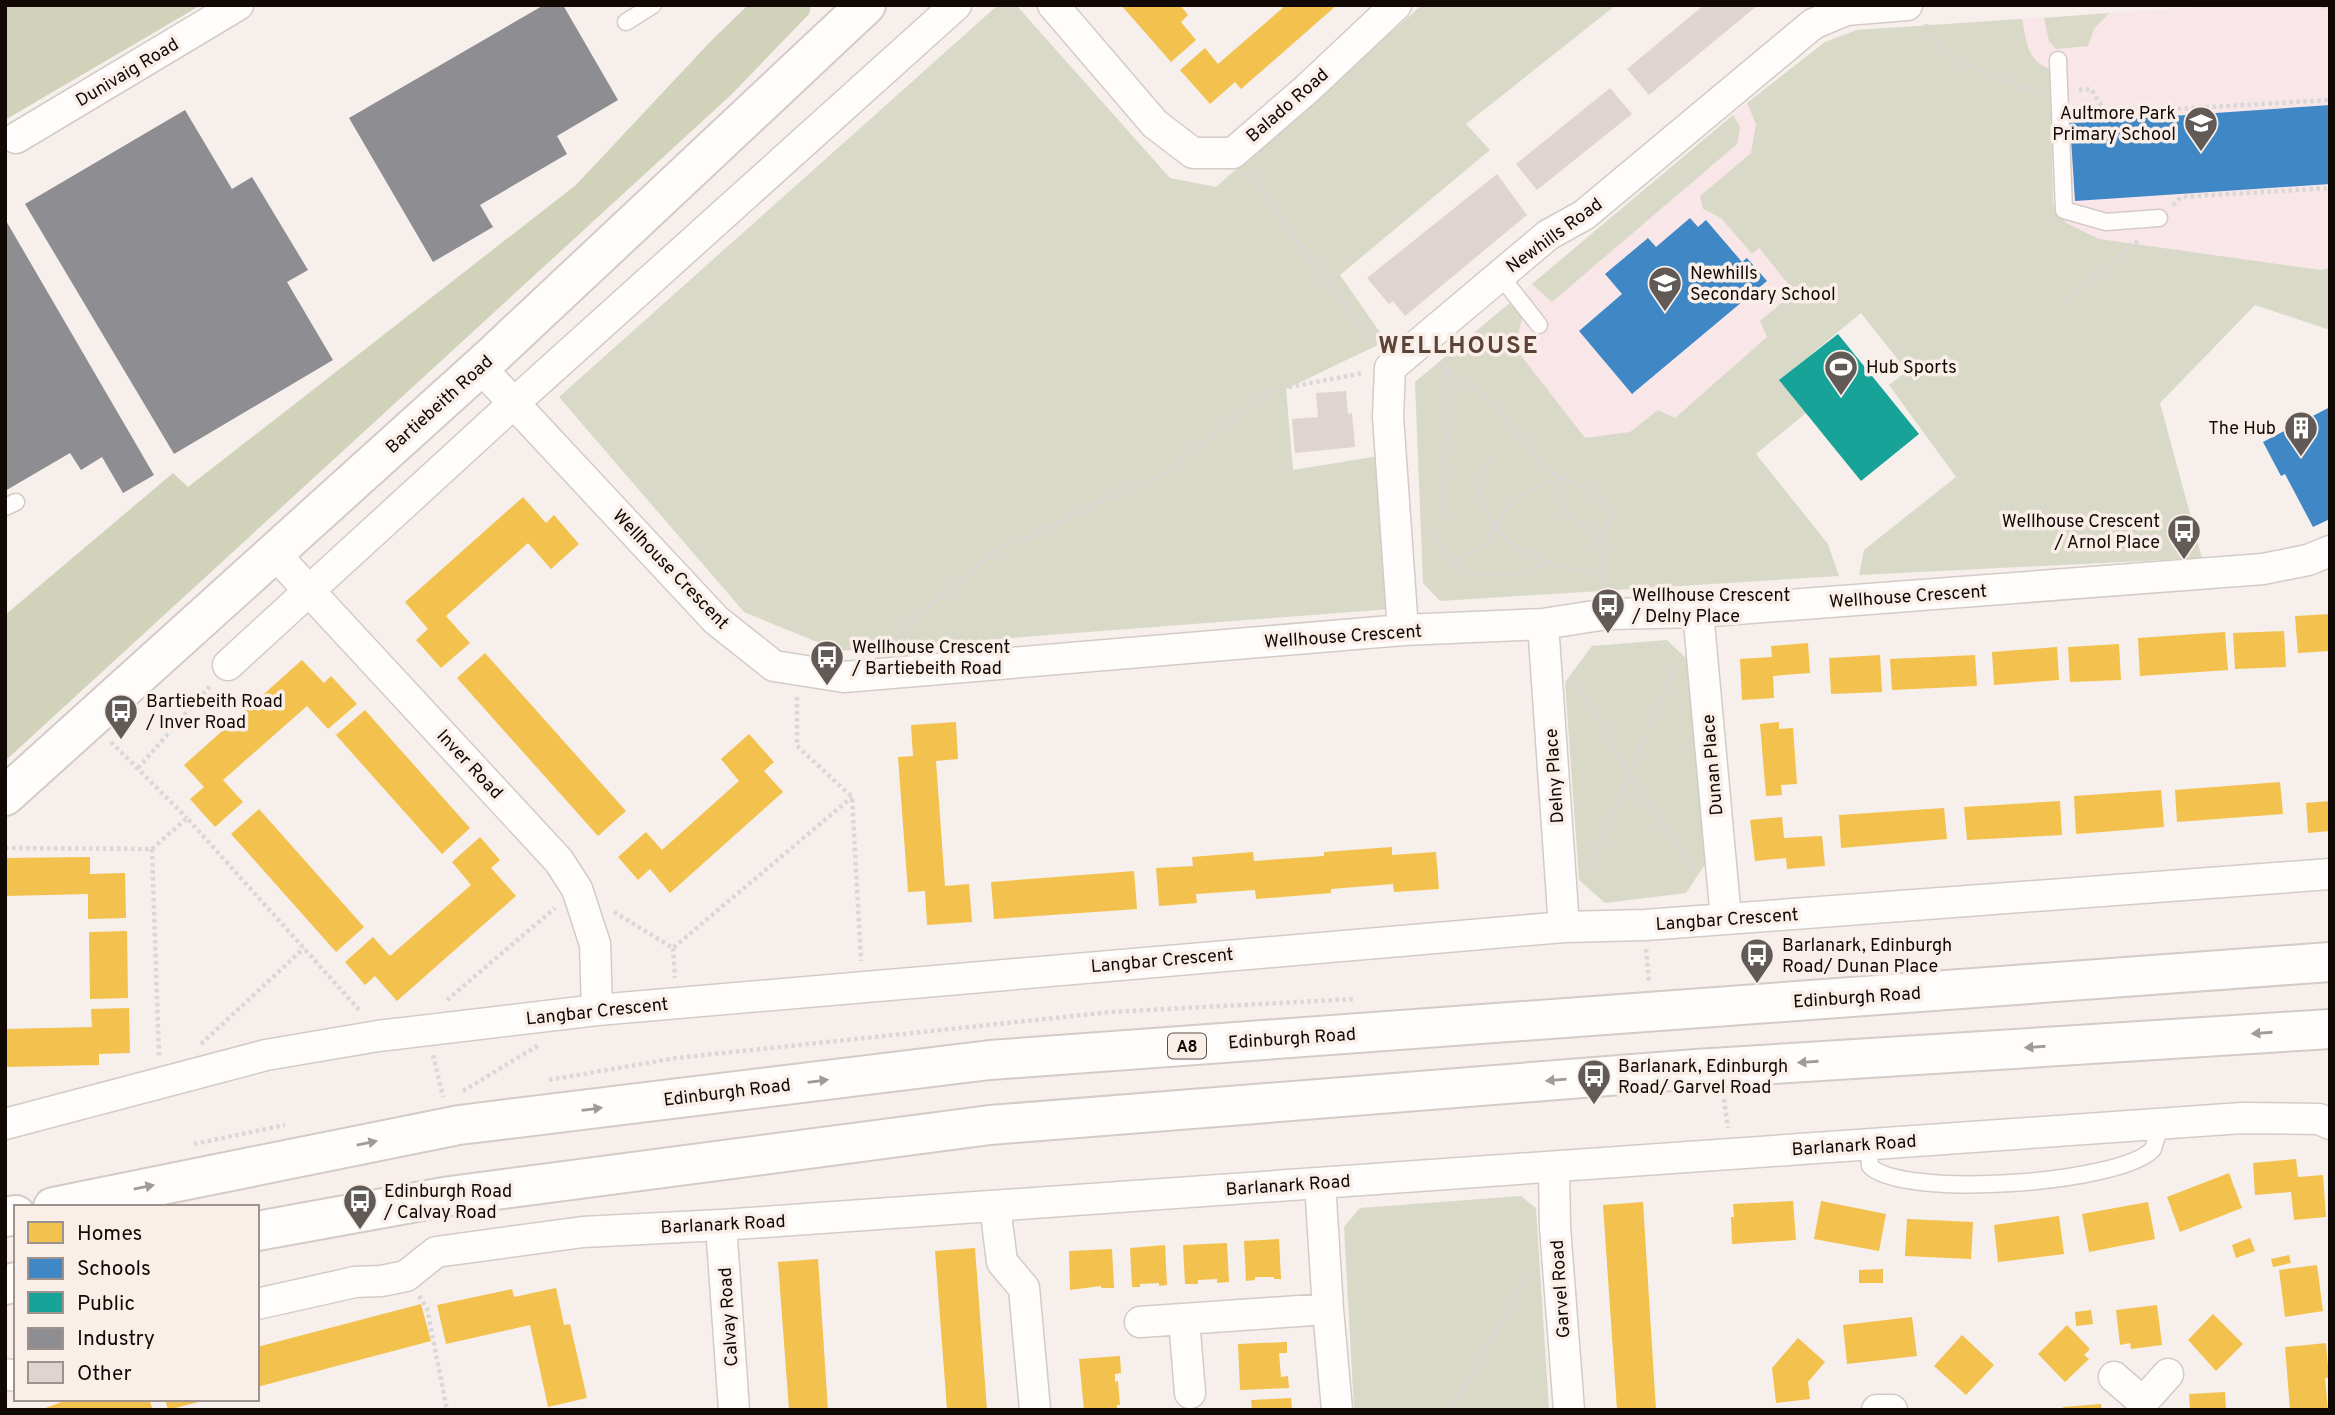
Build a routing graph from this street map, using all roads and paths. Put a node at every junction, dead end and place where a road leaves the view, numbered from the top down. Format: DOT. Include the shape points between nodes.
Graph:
graph roads {
  1 [pos="238,5"];
  2 [pos="653,5"];
  3 [pos="866,5"];
  4 [pos="956,5"];
  5 [pos="1053,5"];
  6 [pos="1396,5"];
  7 [pos="2324,5"];
  8 [pos="2330,9"];
  9 [pos="1916,10"];
  10 [pos="626,22"];
  11 [pos="2058,60"];
  12 [pos="2059,91"];
  13 [pos="2330,100"];
  14 [pos="11,141"];
  15 [pos="1233,153"];
  16 [pos="2330,188"];
  17 [pos="2159,218"];
  18 [pos="1499,274"];
  19 [pos="2065,301"];
  20 [pos="1539,325"];
  21 [pos="1421,340"];
  22 [pos="480,367"];
  23 [pos="1390,368"];
  24 [pos="1446,370"];
  25 [pos="514,403"];
  26 [pos="1493,457"];
  27 [pos="1558,476"];
  28 [pos="1496,526"];
  29 [pos="1599,543"];
  30 [pos="2330,551"];
  31 [pos="274,552"];
  32 [pos="1549,564"];
  33 [pos="1453,565"];
  34 [pos="1603,576"];
  35 [pos="310,590"];
  36 [pos="1698,612"];
  37 [pos="1607,614"];
  38 [pos="1544,624"];
  39 [pos="1403,630"];
  40 [pos="1676,662"];
  41 [pos="228,665"];
  42 [pos="797,670"];
  43 [pos="1570,670"];
  44 [pos="844,677"];
  45 [pos="89,720"];
  46 [pos="138,768"];
  47 [pos="1629,775"];
  48 [pos="5,796"];
  49 [pos="852,797"];
  50 [pos="187,818"];
  51 [pos="5,848"];
  52 [pos="152,849"];
  53 [pos="1696,874"];
  54 [pos="2330,874"];
  55 [pos="1586,876"];
  56 [pos="577,889"];
  57 [pos="1726,919"];
  58 [pos="1564,927"];
  59 [pos="304,948"];
  60 [pos="2330,962"];
  61 [pos="862,986"];
  62 [pos="597,1010"];
  63 [pos="2330,1029"];
  64 [pos="418,1031"];
  65 [pos="377,1035"];
  66 [pos="198,1047"];
  67 [pos="159,1083"];
  68 [pos="443,1098"];
  69 [pos="5,1124"];
  70 [pos="2156,1124"];
  71 [pos="2330,1124"];
  72 [pos="1868,1145"];
  73 [pos="1554,1168"];
  74 [pos="1320,1183"];
  75 [pos="63,1205"];
  76 [pos="995,1206"];
  77 [pos="721,1225"];
  78 [pos="1555,1227"];
  79 [pos="259,1231"];
  80 [pos="406,1276"];
  81 [pos="259,1304"];
  82 [pos="1328,1309"];
  83 [pos="1184,1319"];
  84 [pos="1140,1322"];
  85 [pos="2168,1374"];
  86 [pos="2114,1377"];
  87 [pos="1190,1393"];
  88 [pos="2143,1406"];
  89 [pos="447,1410"];
  90 [pos="734,1410"];
  91 [pos="1035,1410"];
  92 [pos="1337,1410"];
  93 [pos="1451,1410"];
  94 [pos="1569,1410"];
  95 [pos="1877,1410"];
  96 [pos="1892,1410"];
  1 -- 14 [label="street, Dunivaig Road"];
  2 -- 10 [label="lane"];
  3 -- 22 [label="main road, Bartiebeith Road"];
  4 -- 25 [label="street"];
  5 -- 15 [label="street, Balado Road" via="1155,124 1193,153"];
  6 -- 15 [label="street, Balado Road"];
  7 -- 8 [label="path"];
  9 -- 12 [label="path" via="1928,36 1960,63 2028,89"];
  9 -- 18 [label="street, Newhills Road" via="1846,10 1813,24 1584,215 1548,235"];
  11 -- 12 [label="lane"];
  12 -- 13 [label="path" via="2091,89 2106,113"];
  12 -- 17 [label="lane" via="2064,210 2106,222"];
  15 -- 23 [label="path"];
  16 -- 17 [label="path" via="2181,197"];
  17 -- 19 [label="path"];
  18 -- 20 [label="lane"];
  18 -- 21 [label="street, Newhills Road"];
  21 -- 23 [label="street, Newhills Road"];
  21 -- 24 [label="path"];
  22 -- 25 [label="street, Wellhouse Crescent"];
  22 -- 31 [label="main road, Bartiebeith Road"];
  23 -- 39 [label="street" via="1388,417"];
  23 -- 44 [label="path" via="1269,391 1170,470 996,551"];
  24 -- 27 [label="path" via="1494,402 1538,463"];
  24 -- 33 [label="path" via="1450,390 1438,542"];
  25 -- 35 [label="street"];
  25 -- 42 [label="street, Wellhouse Crescent" via="716,620 774,666"];
  26 -- 28 [label="path" via="1485,464 1480,482 1482,505"];
  27 -- 28 [label="path" via="1518,495"];
  27 -- 29 [label="path" via="1564,512 1593,530"];
  27 -- 29 [label="path" via="1592,489 1612,515"];
  28 -- 32 [label="path" via="1508,540"];
  28 -- 33 [label="path" via="1486,546 1466,553"];
  29 -- 34 [label="path"];
  30 -- 36 [label="street, Wellhouse Crescent" via="2263,569"];
  31 -- 35 [label="street, Inver Road"];
  31 -- 45 [label="main road, Bartiebeith Road"];
  32 -- 33 [label="path" via="1516,575 1466,573"];
  32 -- 34 [label="path"];
  34 -- 37 [label="path"];
  35 -- 41 [label="street"];
  35 -- 56 [label="street, Inver Road" via="559,861"];
  36 -- 37 [label="street, Wellhouse Crescent"];
  36 -- 57 [label="street, Dunan Place"];
  37 -- 38 [label="street, Wellhouse Crescent"];
  38 -- 39 [label="street, Wellhouse Crescent"];
  38 -- 58 [label="street, Delny Place"];
  39 -- 44 [label="street, Wellhouse Crescent"];
  40 -- 47 [label="path"];
  41 -- 46 [label="path"];
  42 -- 44 [label="street, Wellhouse Crescent"];
  42 -- 49 [label="path" via="797,746"];
  43 -- 47 [label="path"];
  45 -- 46 [label="path"];
  45 -- 48 [label="main road, Bartiebeith Road"];
  46 -- 50 [label="path"];
  47 -- 53 [label="path"];
  47 -- 55 [label="path"];
  49 -- 56 [label="path" via="673,948"];
  49 -- 61 [label="path"];
  50 -- 52 [label="path"];
  50 -- 59 [label="path"];
  51 -- 52 [label="path"];
  52 -- 67 [label="path"];
  54 -- 57 [label="street, Langbar Crescent"];
  56 -- 62 [label="street, Inver Road" via="595,944"];
  56 -- 64 [label="path"];
  57 -- 58 [label="street, Langbar Crescent"];
  58 -- 61 [label="street, Langbar Crescent"];
  59 -- 65 [label="path"];
  59 -- 66 [label="path"];
  75 -- 60 [label="main road, Edinburgh Road / A8, one-way" via="459,1125 990,1060"];
  61 -- 62 [label="street, Langbar Crescent"];
  62 -- 64 [label="street, Langbar Crescent"];
  63 -- 79 [label="main road, one-way" via="1696,1069 990,1125 450,1196"];
  64 -- 65 [label="street, Langbar Crescent"];
  64 -- 68 [label="path"];
  65 -- 67 [label="street, Langbar Crescent" via="267,1055"];
  67 -- 69 [label="street, Langbar Crescent"];
  70 -- 71 [label="street, Barlanark Road" via="2242,1118 2319,1119"];
  70 -- 72 [label="street, Barlanark Road"];
  70 -- 72 [label="lane" via="2153,1149 2134,1162 2063,1179 2022,1182 1975,1185 1889,1177 1870,1166"];
  72 -- 73 [label="street, Barlanark Road"];
  73 -- 74 [label="street, Barlanark Road"];
  73 -- 78 [label="street, Garvel Road"];
  74 -- 76 [label="street, Barlanark Road"];
  74 -- 82 [label="street"];
  76 -- 77 [label="street, Barlanark Road"];
  76 -- 91 [label="street" via="1002,1262 1024,1287"];
  77 -- 80 [label="street, Barlanark Road" via="583,1232 436,1252"];
  77 -- 90 [label="street, Calvay Road"];
  78 -- 93 [label="path"];
  78 -- 94 [label="street, Garvel Road"];
  80 -- 81 [label="street, Barlanark Road"];
  80 -- 89 [label="path" via="427,1308"];
  82 -- 83 [label="street"];
  82 -- 92 [label="street"];
  83 -- 84 [label="street"];
  83 -- 87 [label="street"];
  85 -- 88 [label="street"];
  86 -- 88 [label="street"];
  95 -- 96 [label="street"];
}
